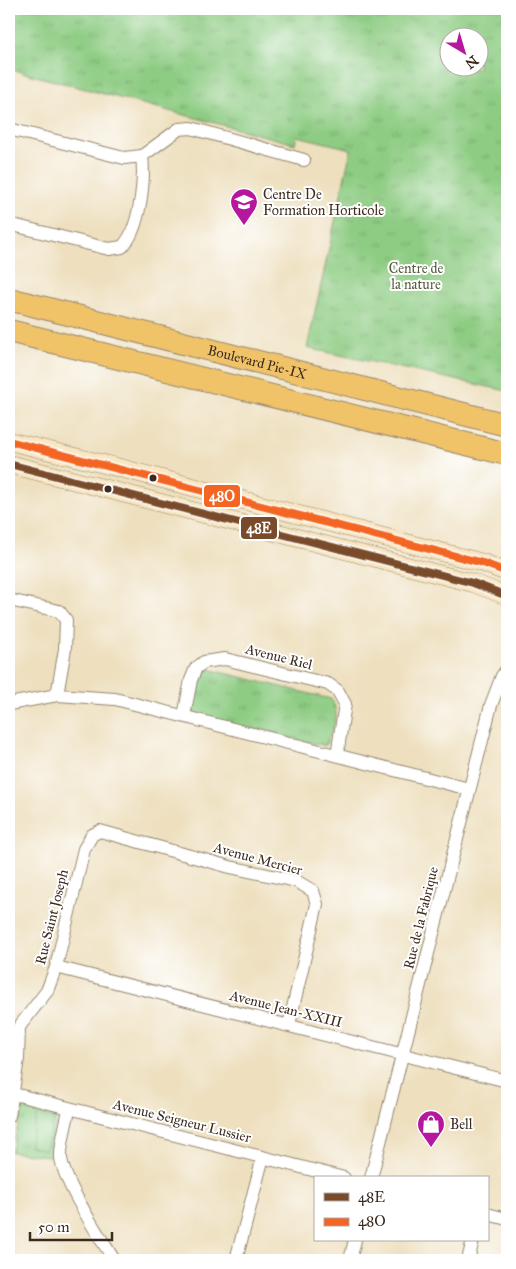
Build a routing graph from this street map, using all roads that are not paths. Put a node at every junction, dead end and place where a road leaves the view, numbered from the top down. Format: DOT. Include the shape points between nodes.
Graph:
graph roads {
  1 [pos="9,129"];
  2 [pos="142,156"];
  3 [pos="304,160"];
  4 [pos="9,224"];
  5 [pos="9,299"];
  6 [pos="9,331"];
  7 [pos="507,425"];
  8 [pos="9,441"];
  9 [pos="501,454"];
  10 [pos="9,464"];
  11 [pos="507,572"];
  12 [pos="507,596"];
  13 [pos="9,600"];
  14 [pos="507,669"];
  15 [pos="56,695"];
  16 [pos="9,704"];
  17 [pos="184,716"];
  18 [pos="337,755"];
  19 [pos="469,789"];
  20 [pos="92,835"];
  21 [pos="56,967"];
  22 [pos="14,1025"];
  23 [pos="289,1025"];
  24 [pos="402,1055"];
  25 [pos="507,1081"];
  26 [pos="14,1094"];
  27 [pos="69,1108"];
  28 [pos="9,1116"];
  29 [pos="263,1157"];
  30 [pos="336,1176"];
  31 [pos="372,1176"];
  32 [pos="488,1214"];
  33 [pos="507,1219"];
  34 [pos="354,1242"];
  35 [pos="472,1242"];
  36 [pos="114,1260"];
  37 [pos="236,1260"];
  38 [pos="350,1260"];
  39 [pos="468,1260"];
  1 -- 2 [label="street" via="124,158"];
  2 -- 3 [label="street" via="179,129 191,128"];
  2 -- 4 [label="street" via="145,179 132,234 122,247 108,249"];
  5 -- 7 [label="highway, Boulevard Pie-IX"];
  6 -- 9 [label="highway"];
  8 -- 11 [label="street" via="483,563"];
  10 -- 12 [label="street" via="464,581"];
  13 -- 15 [label="street" via="59,611 66,620 65,650"];
  14 -- 19 [label="street, Rue de la Fabrique" via="491,706"];
  15 -- 16 [label="street"];
  15 -- 17 [label="street" via="115,699"];
  17 -- 18 [label="street"];
  17 -- 18 [label="street, Avenue Riel" via="191,680 196,668 204,662 225,659 328,684 338,691 345,704"];
  18 -- 19 [label="street"];
  19 -- 24 [label="street, Rue de la Fabrique"];
  20 -- 21 [label="street, Rue Saint Joseph" via="84,849"];
  20 -- 23 [label="street, Avenue Mercier" via="100,832 296,881 313,891 317,904"];
  21 -- 22 [label="street, Rue Saint Joseph" via="47,991"];
  21 -- 23 [label="street, Avenue Jean-XXIII"];
  22 -- 26 [label="street, Rue Saint Joseph" via="18,1060"];
  23 -- 24 [label="street, Avenue Jean-XXIII"];
  24 -- 25 [label="street, Avenue Jean-XXIII"];
  24 -- 31 [label="street, Rue de la Fabrique"];
  26 -- 27 [label="street, Avenue Seigneur Lussier"];
  26 -- 28 [label="street, Rue Saint Joseph"];
  27 -- 29 [label="street, Avenue Seigneur Lussier"];
  27 -- 36 [label="street" via="61,1157 65,1171"];
  29 -- 30 [label="street, Avenue Seigneur Lussier"];
  29 -- 37 [label="street"];
  32 -- 33 [label="street"];
  34 -- 38 [label="street"];
  35 -- 39 [label="street"];
}
